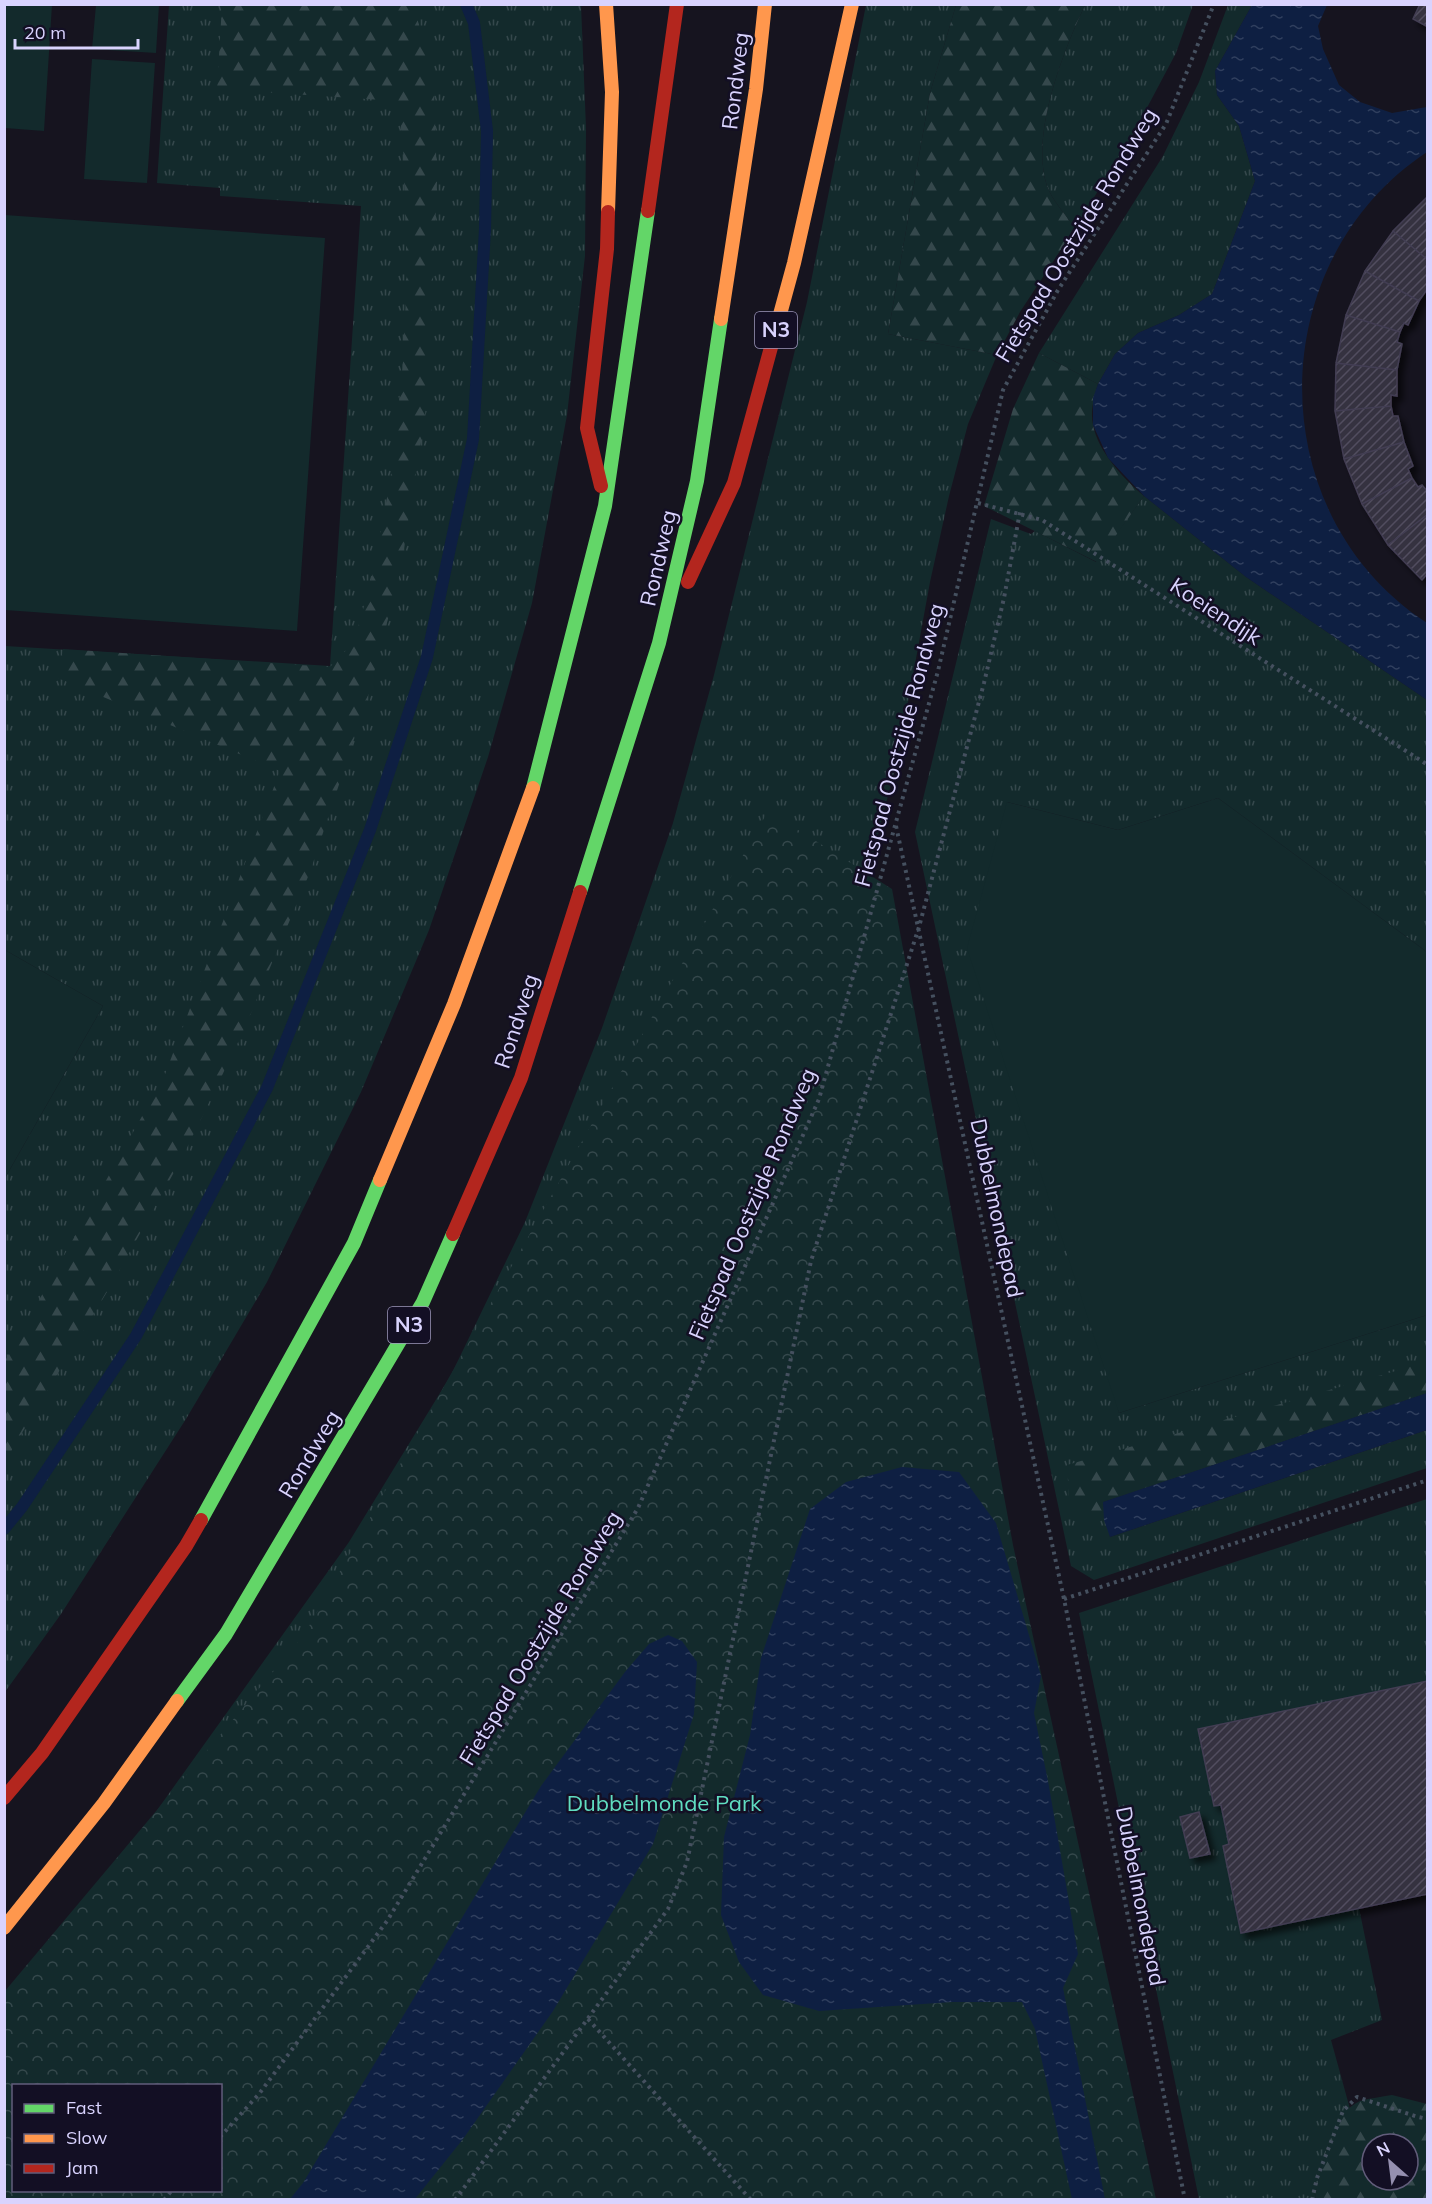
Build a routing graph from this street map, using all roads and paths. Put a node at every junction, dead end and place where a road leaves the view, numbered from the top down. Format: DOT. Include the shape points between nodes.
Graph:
graph roads {
  1 [pos="606,4"];
  2 [pos="677,4"];
  3 [pos="765,4"];
  4 [pos="852,4"];
  5 [pos="1215,4"];
  6 [pos="978,503"];
  7 [pos="605,506"];
  8 [pos="1020,512"];
  9 [pos="659,643"];
  10 [pos="1428,765"];
  11 [pos="896,825"];
  12 [pos="919,927"];
  13 [pos="1428,1479"];
  14 [pos="1064,1599"];
  15 [pos="4,1798"];
  16 [pos="4,1928"];
  17 [pos="588,2019"];
  18 [pos="1428,2119"];
  19 [pos="222,2135"];
  20 [pos="455,2199"];
  21 [pos="752,2199"];
  22 [pos="1185,2199"];
  23 [pos="1312,2199"];
  1 -- 7 [label="highway" via="612,92 607,249 587,428"];
  2 -- 7 [label="highway"];
  3 -- 9 [label="highway, Rondweg / N3" via="697,482"];
  4 -- 9 [label="highway, N3" via="794,263 734,483"];
  5 -- 6 [label="path, Fietspad Oostzijde Rondweg" via="1166,123 1058,290 1003,390"];
  6 -- 8 [label="path, Koeiendijk"];
  6 -- 11 [label="path, Fietspad Oostzijde Rondweg"];
  7 -- 15 [label="highway" via="538,774 454,1004 354,1243 186,1546 42,1753"];
  8 -- 10 [label="path, Koeiendijk" via="1042,519"];
  8 -- 12 [label="path" via="984,683"];
  9 -- 16 [label="highway, Rondweg / N3" via="521,1078 423,1302 226,1634 104,1803"];
  11 -- 12 [label="path, Dubbelmondepad"];
  11 -- 19 [label="path, Fietspad Oostzijde Rondweg" via="819,1100 638,1508 387,1921 259,2094"];
  12 -- 14 [label="path, Dubbelmondepad"];
  12 -- 17 [label="path" via="810,1261 687,1862 668,1910"];
  13 -- 14 [label="path"];
  14 -- 22 [label="path, Dubbelmondepad"];
  17 -- 20 [label="path"];
  17 -- 21 [label="path"];
  18 -- 23 [label="path" via="1357,2097 1343,2111"];
}
